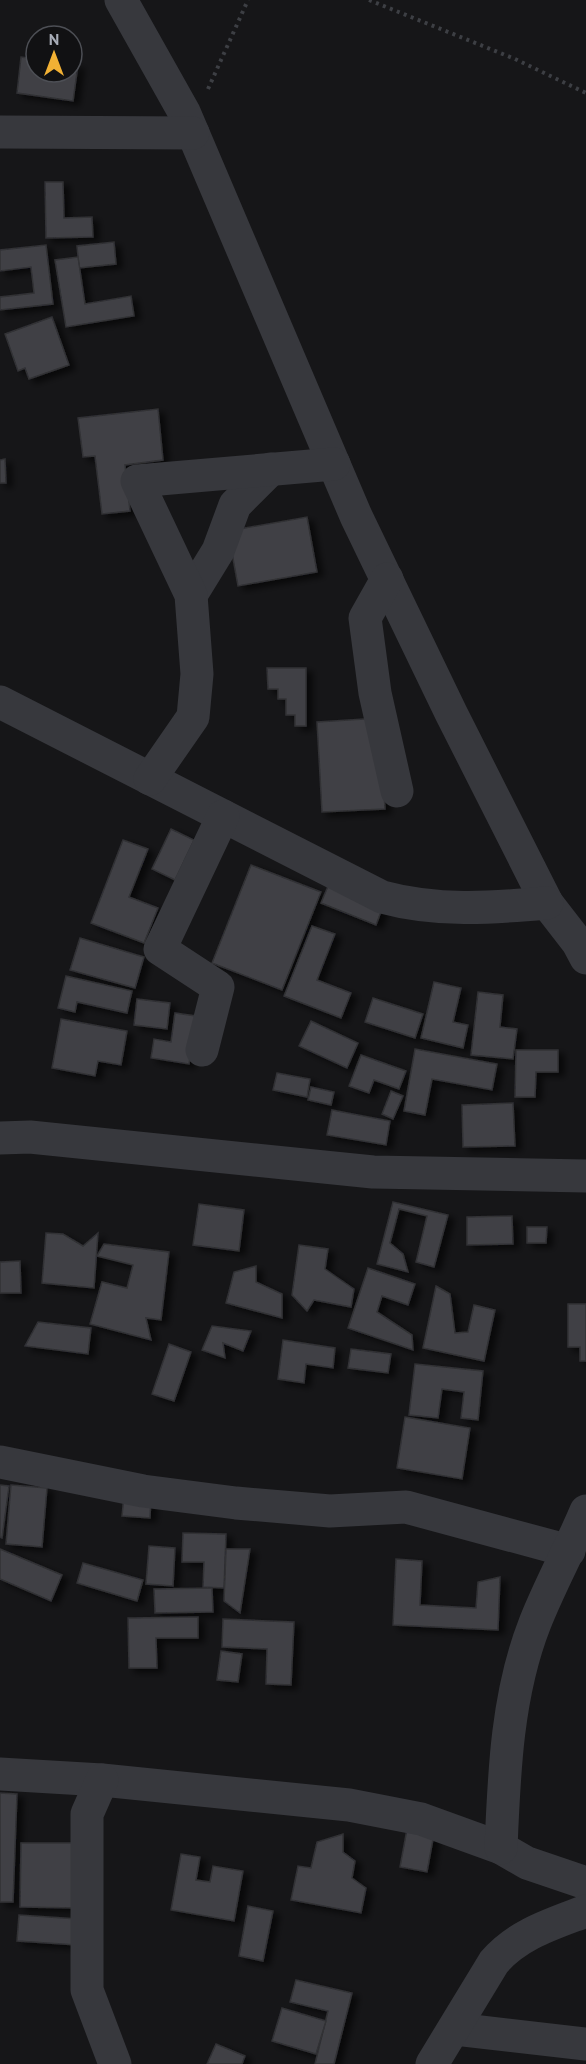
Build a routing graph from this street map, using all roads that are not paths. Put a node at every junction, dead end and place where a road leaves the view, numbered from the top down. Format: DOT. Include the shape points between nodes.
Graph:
graph roads {
  1 [pos="121,0"];
  2 [pos="188,123"];
  3 [pos="0,132"];
  4 [pos="334,464"];
  5 [pos="271,470"];
  6 [pos="387,579"];
  7 [pos="191,595"];
  8 [pos="0,702"];
  9 [pos="150,779"];
  10 [pos="397,791"];
  11 [pos="223,816"];
  12 [pos="547,903"];
  13 [pos="586,958"];
  14 [pos="202,1050"];
  15 [pos="0,1138"];
  16 [pos="586,1176"];
  17 [pos="0,1462"];
  18 [pos="586,1511"];
  19 [pos="569,1551"];
  20 [pos="0,1774"];
  21 [pos="102,1780"];
  22 [pos="501,1848"];
  23 [pos="586,1883"];
  24 [pos="586,1911"];
  25 [pos="455,2029"];
  26 [pos="586,2044"];
  27 [pos="115,2064"];
  28 [pos="432,2064"];
  1 -- 2 [label="street"];
  2 -- 3 [label="street"];
  2 -- 4 [label="street"];
  4 -- 5 [label="street"];
  4 -- 6 [label="street"];
  5 -- 7 [label="street" via="235,505 218,551"];
  5 -- 7 [label="street" via="137,482"];
  6 -- 10 [label="street" via="365,618 375,693"];
  6 -- 12 [label="street"];
  7 -- 9 [label="street" via="197,674 193,717"];
  8 -- 9 [label="street"];
  9 -- 11 [label="street"];
  11 -- 12 [label="street" via="382,897 414,906 473,909"];
  11 -- 14 [label="street" via="160,949 218,987"];
  12 -- 13 [label="street"];
  15 -- 16 [label="street" via="30,1137 373,1172"];
  17 -- 19 [label="street" via="143,1491 236,1503 330,1511 406,1507"];
  18 -- 19 [label="street"];
  19 -- 22 [label="street" via="535,1624 516,1694 507,1745"];
  20 -- 21 [label="street"];
  21 -- 22 [label="street" via="349,1805 421,1819"];
  21 -- 27 [label="street" via="87,1814 87,1990"];
  22 -- 23 [label="street" via="527,1863"];
  24 -- 25 [label="street" via="535,1930 506,1948"];
  25 -- 26 [label="street"];
  25 -- 28 [label="street"];
}
